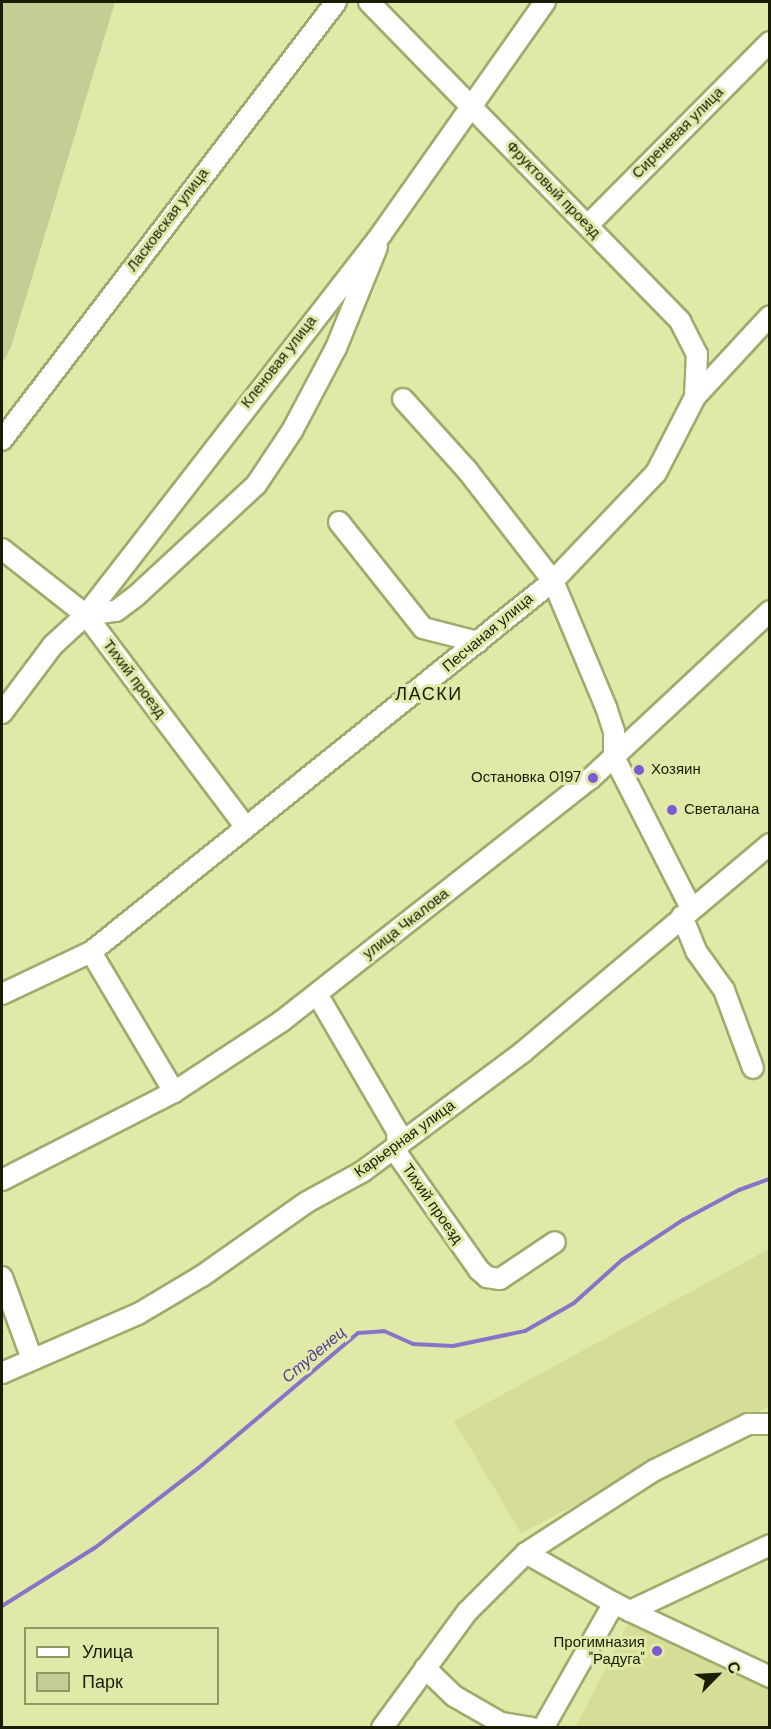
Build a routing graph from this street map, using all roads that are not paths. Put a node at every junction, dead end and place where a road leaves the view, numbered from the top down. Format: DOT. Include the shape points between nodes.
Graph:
graph roads {
  1 [pos="336,2"];
  2 [pos="369,2"];
  3 [pos="545,2"];
  4 [pos="770,42"];
  5 [pos="472,104"];
  6 [pos="588,225"];
  7 [pos="382,233"];
  8 [pos="770,316"];
  9 [pos="695,397"];
  10 [pos="403,399"];
  11 [pos="2,440"];
  12 [pos="339,522"];
  13 [pos="2,549"];
  14 [pos="553,581"];
  15 [pos="770,611"];
  16 [pos="86,615"];
  17 [pos="478,642"];
  18 [pos="2,713"];
  19 [pos="614,757"];
  20 [pos="246,827"];
  21 [pos="770,844"];
  22 [pos="687,912"];
  23 [pos="91,952"];
  24 [pos="2,994"];
  25 [pos="317,994"];
  26 [pos="753,1068"];
  27 [pos="174,1092"];
  28 [pos="398,1143"];
  29 [pos="2,1180"];
  30 [pos="555,1242"];
  31 [pos="2,1277"];
  32 [pos="32,1359"];
  33 [pos="2,1373"];
  34 [pos="770,1424"];
  35 [pos="770,1545"];
  36 [pos="526,1553"];
  37 [pos="622,1607"];
  38 [pos="425,1668"];
  39 [pos="770,1677"];
  40 [pos="500,1725"];
  41 [pos="382,1728"];
  42 [pos="532,1728"];
  43 [pos="543,1728"];
  1 -- 11 [label="street, Ласковская улица"];
  2 -- 5 [label="street, Фруктовый проезд"];
  3 -- 5 [label="street, Кленовая улица"];
  4 -- 6 [label="street, Сиреневая улица"];
  5 -- 6 [label="street, Фруктовый проезд"];
  5 -- 7 [label="street, Кленовая улица"];
  6 -- 9 [label="street, Фруктовый проезд" via="686,328 697,357"];
  7 -- 16 [label="street, Кленовая улица"];
  7 -- 16 [label="street" via="336,348 292,431 256,485 136,596 116,611"];
  8 -- 9 [label="street, Песчаная улица"];
  9 -- 14 [label="street, Песчаная улица" via="656,473"];
  10 -- 14 [label="street" via="467,470"];
  12 -- 17 [label="street" via="423,628"];
  13 -- 16 [label="street, Тихий проезд"];
  14 -- 17 [label="street, Песчаная улица"];
  14 -- 19 [label="street" via="606,707 614,731"];
  15 -- 19 [label="street, улица Чкалова"];
  16 -- 18 [label="street, Кленовая улица" via="53,645"];
  16 -- 20 [label="street, Тихий проезд"];
  17 -- 20 [label="street, Песчаная улица"];
  19 -- 22 [label="street"];
  19 -- 25 [label="street, улица Чкалова"];
  20 -- 23 [label="street, Песчаная улица"];
  21 -- 22 [label="street, Карьерная улица"];
  22 -- 26 [label="street" via="696,951 724,990"];
  22 -- 28 [label="street, Карьерная улица" via="523,1052"];
  23 -- 24 [label="street, Песчаная улица"];
  23 -- 27 [label="street"];
  25 -- 27 [label="street, улица Чкалова" via="247,1046"];
  25 -- 28 [label="street, Тихий проезд" via="397,1131"];
  27 -- 29 [label="street, улица Чкалова"];
  28 -- 30 [label="street, Тихий проезд" via="398,1155 488,1277 500,1279"];
  28 -- 32 [label="street, Карьерная улица" via="362,1172 306,1202 202,1276 138,1314"];
  31 -- 32 [label="street"];
  32 -- 33 [label="street, Карьерная улица"];
  34 -- 36 [label="street" via="748,1424 655,1470"];
  35 -- 37 [label="street"];
  36 -- 37 [label="street"];
  36 -- 38 [label="street" via="467,1612"];
  37 -- 39 [label="street"];
  37 -- 43 [label="street"];
  38 -- 40 [label="street" via="454,1696"];
  38 -- 41 [label="street"];
  40 -- 42 [label="street"];
}
